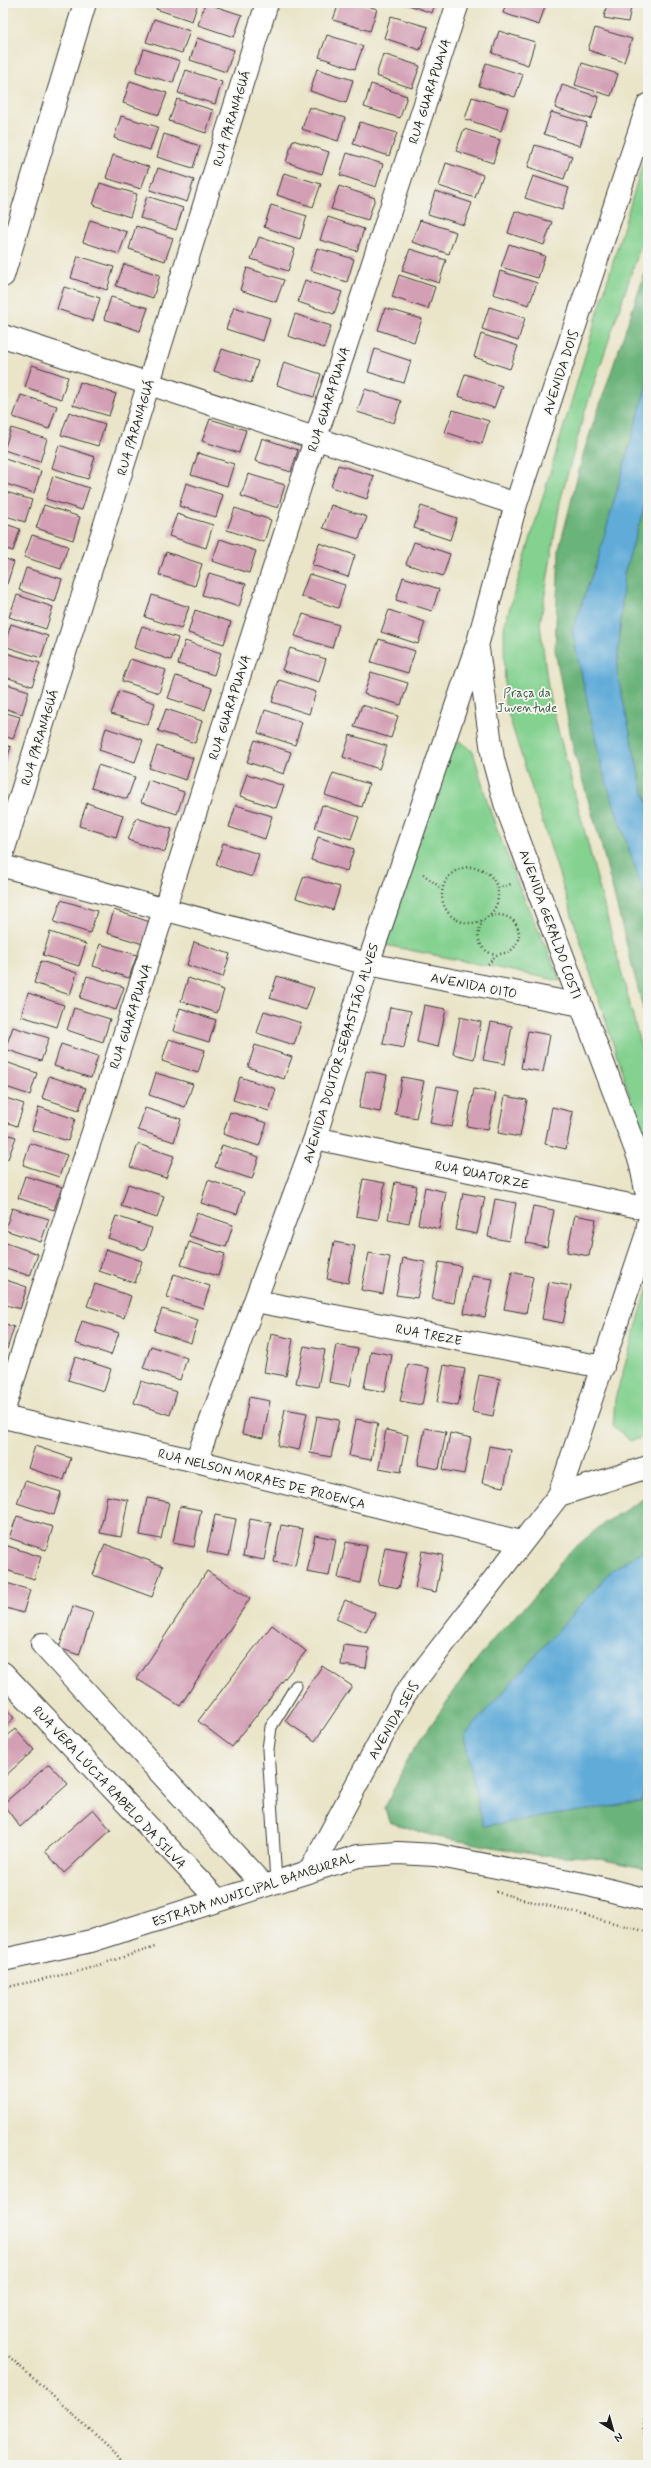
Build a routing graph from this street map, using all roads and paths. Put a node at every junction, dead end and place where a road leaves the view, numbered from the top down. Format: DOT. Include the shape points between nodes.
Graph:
graph roads {
  1 [pos="85,3"];
  2 [pos="267,3"];
  3 [pos="458,3"];
  4 [pos="648,105"];
  5 [pos="3,276"];
  6 [pos="3,336"];
  7 [pos="149,383"];
  8 [pos="316,437"];
  9 [pos="516,504"];
  10 [pos="478,642"];
  11 [pos="3,852"];
  12 [pos="3,866"];
  13 [pos="418,869"];
  14 [pos="517,882"];
  15 [pos="498,888"];
  16 [pos="442,889"];
  17 [pos="164,910"];
  18 [pos="488,917"];
  19 [pos="496,955"];
  20 [pos="368,964"];
  21 [pos="486,966"];
  22 [pos="581,1005"];
  23 [pos="315,1138"];
  24 [pos="648,1200"];
  25 [pos="648,1209"];
  26 [pos="648,1224"];
  27 [pos="255,1301"];
  28 [pos="603,1367"];
  29 [pos="3,1412"];
  30 [pos="3,1417"];
  31 [pos="196,1461"];
  32 [pos="648,1467"];
  33 [pos="559,1495"];
  34 [pos="521,1542"];
  35 [pos="42,1644"];
  36 [pos="3,1673"];
  37 [pos="296,1686"];
  38 [pos="310,1871"];
  39 [pos="270,1884"];
  40 [pos="490,1890"];
  41 [pos="218,1900"];
  42 [pos="648,1900"];
  43 [pos="648,1932"];
  44 [pos="163,1944"];
  45 [pos="3,1960"];
  46 [pos="3,1988"];
  47 [pos="3,2351"];
  48 [pos="648,2376"];
  49 [pos="648,2453"];
  50 [pos="122,2465"];
  1 -- 5 [label="street"];
  2 -- 7 [label="street, RUA PARANAGUÁ"];
  3 -- 8 [label="street, RUA GUARAPUAVA"];
  4 -- 9 [label="street, AVENIDA DOIS"];
  6 -- 7 [label="street"];
  7 -- 8 [label="street"];
  7 -- 11 [label="street, RUA PARANAGUÁ"];
  8 -- 9 [label="street"];
  8 -- 17 [label="street, RUA GUARAPUAVA"];
  9 -- 10 [label="street, AVENIDA DOIS"];
  10 -- 20 [label="street, AVENIDA DOUTOR SEBASTIÃO ALVES"];
  10 -- 22 [label="street, AVENIDA GERALDO COSTI" via="493,759 505,803"];
  12 -- 17 [label="street, AVENIDA OITO"];
  13 -- 16 [label="path"];
  14 -- 15 [label="path"];
  15 -- 16 [label="path" via="487,872 469,866 452,873"];
  15 -- 18 [label="path" via="497,904"];
  16 -- 18 [label="path" via="444,906 455,920 472,924"];
  17 -- 20 [label="street, AVENIDA OITO"];
  17 -- 29 [label="street, RUA GUARAPUAVA"];
  18 -- 19 [label="path" via="480,926 478,939 485,950"];
  18 -- 19 [label="path" via="495,914 509,916 518,927 518,941 514,948"];
  19 -- 21 [label="path"];
  20 -- 22 [label="street, AVENIDA OITO"];
  20 -- 23 [label="street, AVENIDA DOUTOR SEBASTIÃO ALVES"];
  22 -- 24 [label="street, AVENIDA GERALDO COSTI" via="640,1161"];
  23 -- 25 [label="street, RUA QUATORZE"];
  23 -- 27 [label="street, AVENIDA DOUTOR SEBASTIÃO ALVES"];
  26 -- 28 [label="street" via="647,1234"];
  27 -- 28 [label="street, RUA TREZE"];
  27 -- 31 [label="street, AVENIDA DOUTOR SEBASTIÃO ALVES"];
  28 -- 33 [label="street"];
  30 -- 31 [label="street, RUA NELSON MORAES DE PROENÇA"];
  31 -- 34 [label="street, RUA NELSON MORAES DE PROENÇA"];
  32 -- 33 [label="street"];
  33 -- 34 [label="street, AVENIDA SEIS"];
  34 -- 38 [label="street, AVENIDA SEIS" via="405,1694"];
  35 -- 39 [label="street"];
  36 -- 41 [label="street, RUA VERA LÚCIA RABELO DA SILVA"];
  37 -- 39 [label="lane" via="271,1727 268,1749"];
  38 -- 39 [label="street, ESTRADA MUNICIPAL BAMBURRAL"];
  38 -- 42 [label="street, ESTRADA MUNICIPAL BAMBURRAL" via="358,1856 398,1853 436,1855 589,1885"];
  39 -- 41 [label="street, ESTRADA MUNICIPAL BAMBURRAL"];
  40 -- 43 [label="path"];
  41 -- 45 [label="street, ESTRADA MUNICIPAL BAMBURRAL" via="91,1941"];
  44 -- 46 [label="path" via="80,1971"];
  47 -- 50 [label="path" via="107,2445"];
  48 -- 49 [label="path" via="644,2426"];
}
